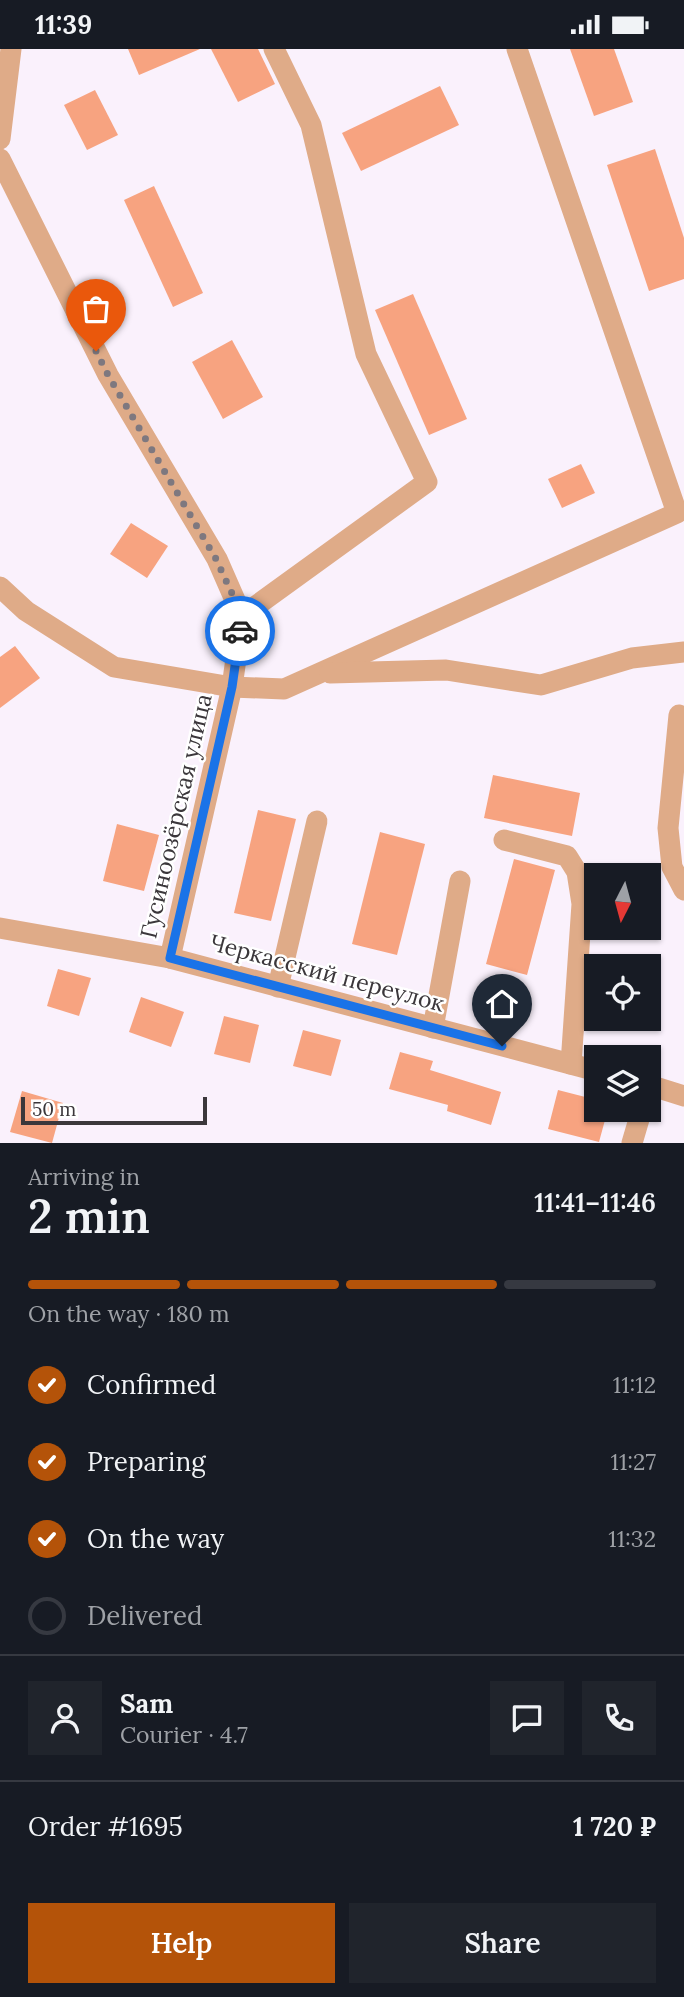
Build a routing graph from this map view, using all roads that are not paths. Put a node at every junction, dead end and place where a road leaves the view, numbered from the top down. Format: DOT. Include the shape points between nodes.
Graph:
graph roads {
  1 [pos="11,49"];
  2 [pos="274,49"];
  3 [pos="517,49"];
  4 [pos="0,139"];
  5 [pos="0,159"];
  6 [pos="0,587"];
  7 [pos="242,615"];
  8 [pos="684,652"];
  9 [pos="321,673"];
  10 [pos="232,687"];
  11 [pos="678,715"];
  12 [pos="317,821"];
  13 [pos="503,840"];
  14 [pos="460,881"];
  15 [pos="684,890"];
  16 [pos="0,928"];
  17 [pos="170,958"];
  18 [pos="278,987"];
  19 [pos="433,1028"];
  20 [pos="571,1064"];
  21 [pos="584,1068"];
  22 [pos="661,1089"];
  23 [pos="684,1096"];
  24 [pos="638,1122"];
  25 [pos="632,1143"];
  1 -- 4 [label="street"];
  2 -- 7 [label="street" via="312,125 366,354 427,482"];
  3 -- 9 [label="street" via="677,513"];
  5 -- 7 [label="street" via="108,375 216,559"];
  6 -- 10 [label="street" via="26,611 114,667"];
  7 -- 10 [label="street, Гусиноозёрская улица"];
  8 -- 9 [label="street" via="632,658 541,685 446,670"];
  9 -- 10 [label="street" via="284,689"];
  10 -- 17 [label="street, Гусиноозёрская улица"];
  11 -- 15 [label="street" via="668,828 672,867"];
  12 -- 18 [label="street"];
  13 -- 20 [label="street" via="567,856 577,871 582,904"];
  14 -- 19 [label="street"];
  16 -- 17 [label="street, Черкасский переулок"];
  17 -- 18 [label="street, Черкасский переулок"];
  18 -- 19 [label="street, Черкасский переулок"];
  19 -- 20 [label="street, Черкасский переулок"];
  20 -- 21 [label="street, Черкасский переулок"];
  22 -- 23 [label="street"];
  24 -- 25 [label="street"];
}
